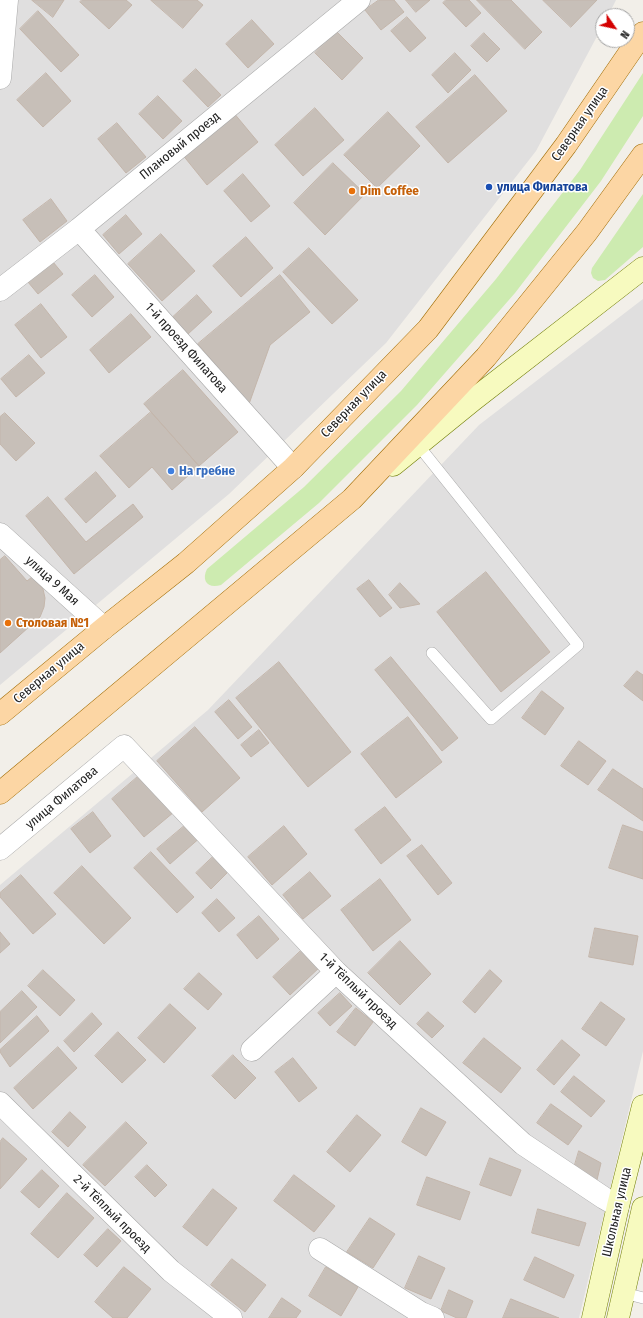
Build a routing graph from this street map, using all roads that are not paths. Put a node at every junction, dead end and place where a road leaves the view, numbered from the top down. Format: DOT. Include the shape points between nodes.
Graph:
graph roads {
  1 [pos="7,0"];
  2 [pos="359,0"];
  3 [pos="643,33"];
  4 [pos="0,78"];
  5 [pos="643,155"];
  6 [pos="79,229"];
  7 [pos="643,268"];
  8 [pos="0,290"];
  9 [pos="418,445"];
  10 [pos="293,468"];
  11 [pos="352,499"];
  12 [pos="0,534"];
  13 [pos="104,628"];
  14 [pos="432,653"];
  15 [pos="0,714"];
  16 [pos="124,746"];
  17 [pos="0,793"];
  18 [pos="0,849"];
  19 [pos="336,972"];
  20 [pos="252,1050"];
  21 [pos="0,1103"];
  22 [pos="643,1106"];
  23 [pos="618,1206"];
  24 [pos="643,1208"];
  25 [pos="320,1249"];
  26 [pos="633,1295"];
  27 [pos="231,1318"];
  28 [pos="433,1318"];
  29 [pos="593,1318"];
  30 [pos="618,1318"];
  1 -- 4 [label="street"];
  2 -- 6 [label="street, Плановый проезд"];
  3 -- 10 [label="main road, Северная улица" via="566,145 428,329"];
  5 -- 11 [label="main road" via="587,232 486,358"];
  6 -- 8 [label="street, Плановый проезд"];
  6 -- 10 [label="street, 1-й проезд Филатова"];
  7 -- 9 [label="main road"];
  9 -- 11 [label="main road"];
  9 -- 14 [label="lane" via="578,645 491,719"];
  10 -- 13 [label="main road, Северная улица" via="186,563"];
  11 -- 17 [label="main road"];
  12 -- 13 [label="street, улица 9 Мая"];
  13 -- 15 [label="main road, Северная улица"];
  16 -- 18 [label="street, улица Филатова"];
  16 -- 19 [label="street, 1-й Тёплый проезд"];
  19 -- 20 [label="street"];
  19 -- 23 [label="street, 1-й Тёплый проезд" via="523,1144"];
  21 -- 27 [label="street, 2-й Тёплый проезд" via="171,1272"];
  22 -- 23 [label="main road, Школьная улица"];
  23 -- 29 [label="main road, Школьная улица"];
  24 -- 26 [label="main road, Школьная улица"];
  25 -- 28 [label="street"];
  26 -- 30 [label="main road, Школьная улица"];
}
